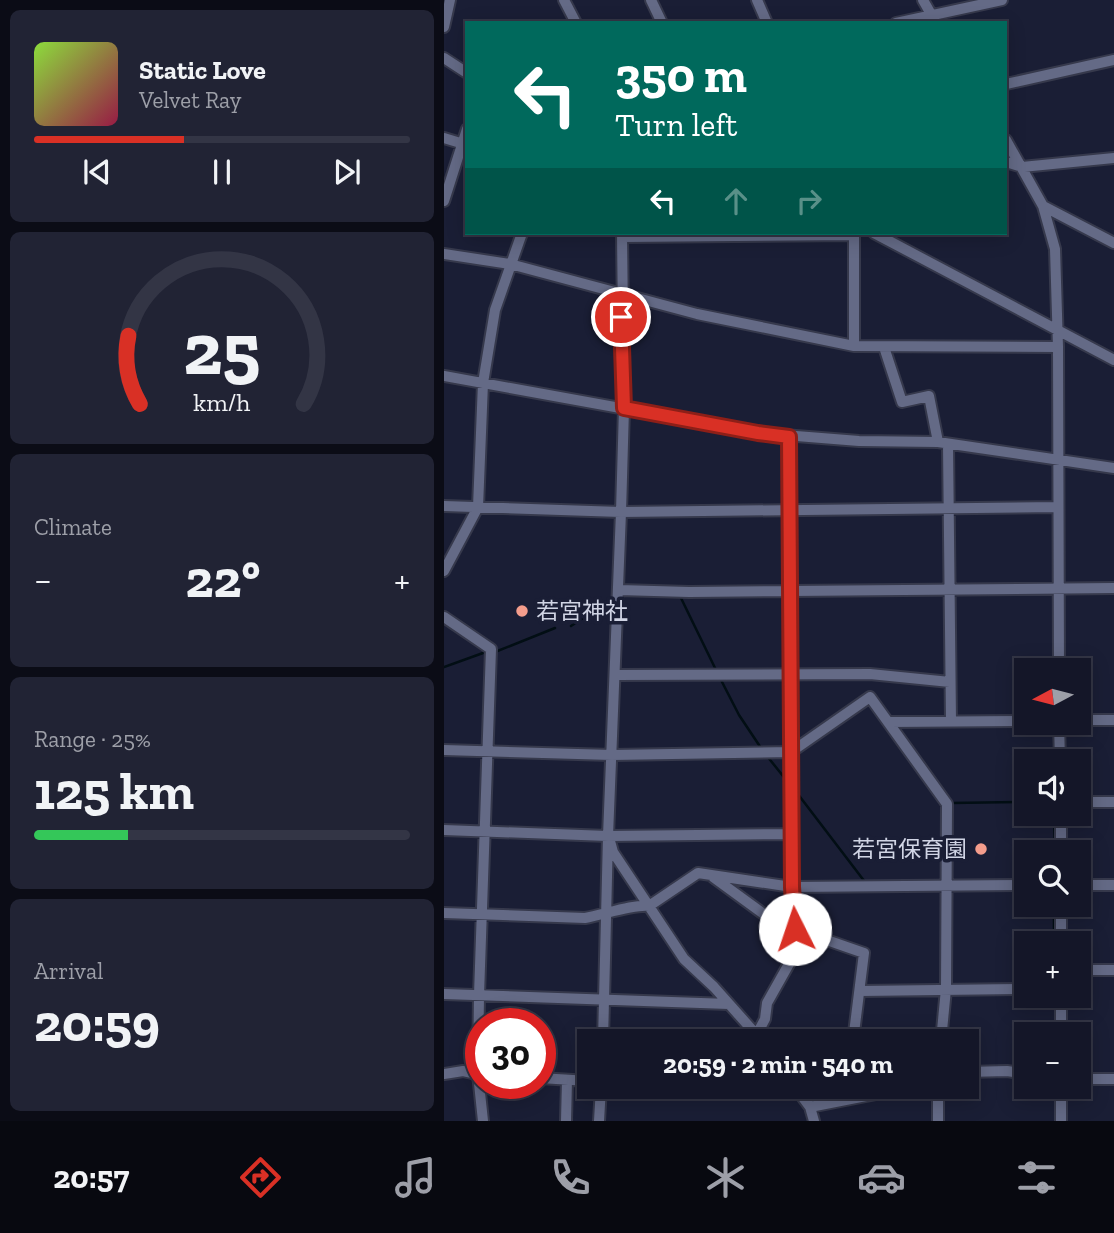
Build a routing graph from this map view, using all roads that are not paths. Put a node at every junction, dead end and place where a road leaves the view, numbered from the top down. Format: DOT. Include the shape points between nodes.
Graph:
graph roads {
  1 [pos="450,0"];
  2 [pos="564,0"];
  3 [pos="651,0"];
  4 [pos="757,0"];
  5 [pos="923,0"];
  6 [pos="1002,0"];
  7 [pos="934,19"];
  8 [pos="575,21"];
  9 [pos="661,21"];
  10 [pos="766,21"];
  11 [pos="915,21"];
  12 [pos="444,27"];
  13 [pos="444,58"];
  14 [pos="1114,60"];
  15 [pos="465,72"];
  16 [pos="1007,84"];
  17 [pos="444,138"];
  18 [pos="1007,142"];
  19 [pos="464,144"];
  20 [pos="1114,158"];
  21 [pos="1007,162"];
  22 [pos="1022,167"];
  23 [pos="444,201"];
  24 [pos="1043,206"];
  25 [pos="521,235"];
  26 [pos="622,235"];
  27 [pos="854,235"];
  28 [pos="878,235"];
  29 [pos="1114,243"];
  30 [pos="444,254"];
  31 [pos="510,264"];
  32 [pos="621,294"];
  33 [pos="1057,330"];
  34 [pos="854,346"];
  35 [pos="884,346"];
  36 [pos="1058,347"];
  37 [pos="1114,360"];
  38 [pos="444,376"];
  39 [pos="483,383"];
  40 [pos="624,408"];
  41 [pos="789,437"];
  42 [pos="942,443"];
  43 [pos="1058,460"];
  44 [pos="1114,468"];
  45 [pos="444,506"];
  46 [pos="478,507"];
  47 [pos="1058,507"];
  48 [pos="948,509"];
  49 [pos="790,510"];
  50 [pos="621,512"];
  51 [pos="444,571"];
  52 [pos="1058,588"];
  53 [pos="1114,588"];
  54 [pos="949,589"];
  55 [pos="619,590"];
  56 [pos="791,591"];
  57 [pos="444,617"];
  58 [pos="1059,658"];
  59 [pos="791,674"];
  60 [pos="870,674"];
  61 [pos="615,675"];
  62 [pos="950,681"];
  63 [pos="870,697"];
  64 [pos="1092,720"];
  65 [pos="1114,720"];
  66 [pos="1014,721"];
  67 [pos="889,722"];
  68 [pos="951,722"];
  69 [pos="444,750"];
  70 [pos="490,751"];
  71 [pos="791,752"];
  72 [pos="612,755"];
  73 [pos="1091,802"];
  74 [pos="1114,802"];
  75 [pos="444,830"];
  76 [pos="486,832"];
  77 [pos="791,834"];
  78 [pos="607,836"];
  79 [pos="711,875"];
  80 [pos="1014,885"];
  81 [pos="1091,885"];
  82 [pos="1114,885"];
  83 [pos="947,886"];
  84 [pos="792,887"];
  85 [pos="649,906"];
  86 [pos="444,913"];
  87 [pos="483,914"];
  88 [pos="606,914"];
  89 [pos="799,930"];
  90 [pos="1091,970"];
  91 [pos="1114,970"];
  92 [pos="946,989"];
  93 [pos="1014,989"];
  94 [pos="860,990"];
  95 [pos="444,993"];
  96 [pos="479,995"];
  97 [pos="604,1000"];
  98 [pos="729,1004"];
  99 [pos="479,1008"];
  100 [pos="603,1029"];
  101 [pos="751,1029"];
  102 [pos="762,1029"];
  103 [pos="855,1029"];
  104 [pos="943,1029"];
  105 [pos="465,1071"];
  106 [pos="979,1072"];
  107 [pos="1014,1072"];
  108 [pos="444,1074"];
  109 [pos="556,1079"];
  110 [pos="1091,1079"];
  111 [pos="1114,1079"];
  112 [pos="568,1080"];
  113 [pos="577,1080"];
  114 [pos="481,1099"];
  115 [pos="600,1099"];
  116 [pos="804,1099"];
  117 [pos="834,1099"];
  118 [pos="938,1099"];
  119 [pos="1061,1099"];
  120 [pos="810,1107"];
  121 [pos="482,1119"];
  122 [pos="468,1121"];
  123 [pos="566,1121"];
  124 [pos="599,1121"];
  125 [pos="814,1121"];
  126 [pos="938,1121"];
  127 [pos="1061,1121"];
  1 -- 12 [label="street"];
  2 -- 8 [label="street"];
  3 -- 9 [label="street"];
  4 -- 10 [label="street"];
  5 -- 7 [label="street"];
  6 -- 7 [label="street"];
  7 -- 11 [label="street"];
  13 -- 15 [label="street"];
  14 -- 16 [label="street"];
  17 -- 19 [label="street"];
  18 -- 22 [label="street"];
  19 -- 23 [label="street"];
  20 -- 22 [label="street"];
  21 -- 22 [label="street"];
  22 -- 24 [label="street"];
  24 -- 29 [label="street"];
  24 -- 33 [label="street" via="1055,249"];
  25 -- 31 [label="street"];
  26 -- 32 [label="street"];
  27 -- 34 [label="street"];
  28 -- 33 [label="street"];
  30 -- 31 [label="street"];
  31 -- 32 [label="street"];
  31 -- 39 [label="street" via="495,310"];
  32 -- 34 [label="street"];
  32 -- 40 [label="street"];
  33 -- 36 [label="street"];
  33 -- 37 [label="street"];
  34 -- 35 [label="street"];
  35 -- 36 [label="street"];
  35 -- 42 [label="street" via="902,402 929,396"];
  36 -- 43 [label="street"];
  38 -- 39 [label="street"];
  39 -- 40 [label="street"];
  39 -- 46 [label="street"];
  40 -- 41 [label="street"];
  40 -- 50 [label="street"];
  41 -- 42 [label="street"];
  41 -- 49 [label="street"];
  42 -- 43 [label="street"];
  42 -- 48 [label="street"];
  43 -- 44 [label="street"];
  43 -- 47 [label="street"];
  45 -- 46 [label="street"];
  46 -- 50 [label="street"];
  46 -- 51 [label="street"];
  47 -- 48 [label="street"];
  47 -- 52 [label="street"];
  48 -- 49 [label="street"];
  48 -- 54 [label="street"];
  49 -- 50 [label="street"];
  49 -- 56 [label="street"];
  50 -- 55 [label="street"];
  52 -- 53 [label="street"];
  52 -- 54 [label="street"];
  52 -- 58 [label="street"];
  54 -- 56 [label="street"];
  54 -- 62 [label="street"];
  55 -- 56 [label="street"];
  55 -- 61 [label="street"];
  56 -- 59 [label="street"];
  57 -- 70 [label="street" via="491,649"];
  59 -- 60 [label="street"];
  59 -- 61 [label="street"];
  59 -- 71 [label="street"];
  60 -- 62 [label="street"];
  60 -- 63 [label="street"];
  61 -- 72 [label="street"];
  62 -- 68 [label="street"];
  63 -- 67 [label="street"];
  63 -- 71 [label="street"];
  64 -- 65 [label="street"];
  66 -- 68 [label="street"];
  67 -- 68 [label="street"];
  67 -- 83 [label="street" via="947,804"];
  69 -- 70 [label="street"];
  70 -- 72 [label="street"];
  70 -- 76 [label="street"];
  71 -- 72 [label="street"];
  71 -- 77 [label="street"];
  72 -- 78 [label="street"];
  73 -- 74 [label="street"];
  75 -- 76 [label="street"];
  76 -- 78 [label="street"];
  76 -- 87 [label="street"];
  77 -- 78 [label="street"];
  77 -- 84 [label="street"];
  78 -- 85 [label="street"];
  78 -- 88 [label="street"];
  79 -- 84 [label="street"];
  79 -- 85 [label="street" via="698,873"];
  79 -- 89 [label="street" via="765,915"];
  80 -- 83 [label="street"];
  81 -- 82 [label="street"];
  83 -- 84 [label="street"];
  83 -- 92 [label="street"];
  84 -- 89 [label="street"];
  85 -- 88 [label="street"];
  85 -- 98 [label="street" via="684,959"];
  86 -- 87 [label="street"];
  87 -- 88 [label="street" via="585,918"];
  87 -- 96 [label="street"];
  88 -- 97 [label="street"];
  89 -- 94 [label="street" via="864,953"];
  89 -- 102 [label="street" via="803,939 767,1003"];
  90 -- 91 [label="street"];
  92 -- 93 [label="street"];
  92 -- 94 [label="street"];
  92 -- 104 [label="street"];
  94 -- 103 [label="street"];
  95 -- 96 [label="street"];
  96 -- 97 [label="street"];
  96 -- 99 [label="street"];
  97 -- 98 [label="street"];
  97 -- 100 [label="street"];
  98 -- 101 [label="street"];
  105 -- 108 [label="street"];
  106 -- 107 [label="street"];
  109 -- 112 [label="street"];
  110 -- 111 [label="street"];
  112 -- 113 [label="street"];
  112 -- 123 [label="street"];
  114 -- 121 [label="street"];
  115 -- 124 [label="street"];
  116 -- 120 [label="street"];
  117 -- 120 [label="street"];
  118 -- 126 [label="street"];
  119 -- 127 [label="street"];
  120 -- 125 [label="street"];
  121 -- 122 [label="street"];
}
